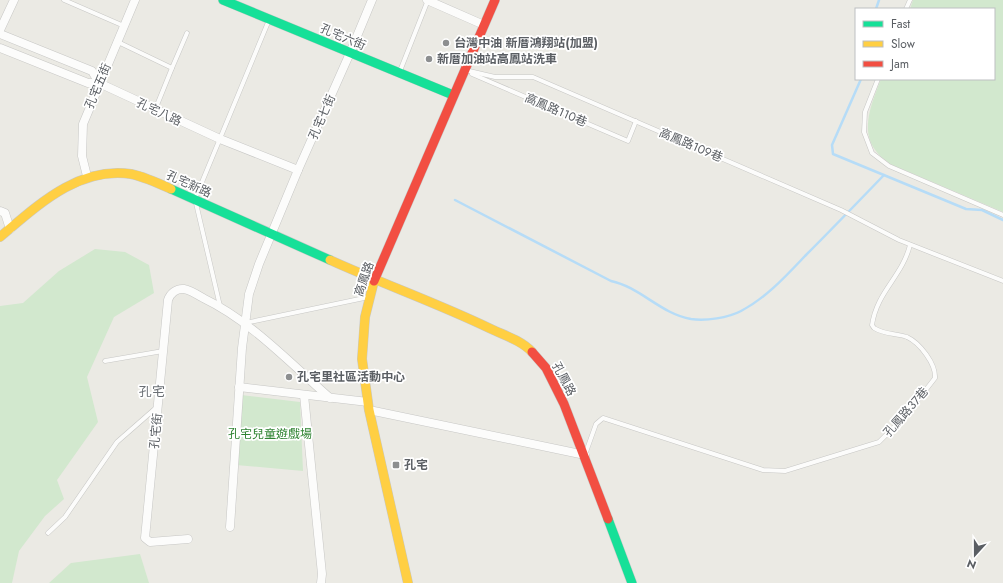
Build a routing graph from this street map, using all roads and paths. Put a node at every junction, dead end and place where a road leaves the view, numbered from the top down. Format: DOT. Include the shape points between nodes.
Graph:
graph roads {
  1 [pos="14,0"];
  2 [pos="64,0"];
  3 [pos="135,0"];
  4 [pos="223,0"];
  5 [pos="372,0"];
  6 [pos="427,0"];
  7 [pos="495,0"];
  8 [pos="270,20"];
  9 [pos="484,25"];
  10 [pos="124,26"];
  11 [pos="0,30"];
  12 [pos="187,33"];
  13 [pos="0,34"];
  14 [pos="118,42"];
  15 [pos="0,48"];
  16 [pos="350,53"];
  17 [pos="172,68"];
  18 [pos="465,70"];
  19 [pos="399,73"];
  20 [pos="878,80"];
  21 [pos="99,83"];
  22 [pos="453,95"];
  23 [pos="155,110"];
  24 [pos="636,121"];
  25 [pos="220,139"];
  26 [pos="298,170"];
  27 [pos="87,176"];
  28 [pos="195,199"];
  29 [pos="0,205"];
  30 [pos="2,212"];
  31 [pos="1003,215"];
  32 [pos="10,229"];
  33 [pos="272,233"];
  34 [pos="0,237"];
  35 [pos="910,245"];
  36 [pos="374,280"];
  37 [pos="1003,281"];
  38 [pos="370,297"];
  39 [pos="220,306"];
  40 [pos="244,323"];
  41 [pos="164,351"];
  42 [pos="105,361"];
  43 [pos="240,387"];
  44 [pos="304,395"];
  45 [pos="330,398"];
  46 [pos="159,406"];
  47 [pos="369,406"];
  48 [pos="585,455"];
  49 [pos="230,527"];
  50 [pos="48,533"];
  51 [pos="188,539"];
  52 [pos="321,583"];
  53 [pos="408,583"];
  54 [pos="632,583"];
  1 -- 11 [label="street"];
  2 -- 10 [label="lane"];
  3 -- 10 [label="street, 孔宅五街"];
  4 -- 8 [label="street, 孔宅六街"];
  5 -- 16 [label="street, 孔宅七街"];
  6 -- 9 [label="street"];
  6 -- 19 [label="lane"];
  7 -- 9 [label="street, 高鳳路"];
  8 -- 16 [label="street, 孔宅六街"];
  8 -- 25 [label="lane"];
  9 -- 18 [label="street, 高鳳路"];
  10 -- 14 [label="street, 孔宅五街"];
  12 -- 17 [label="lane"];
  13 -- 21 [label="street, 孔宅八路" via="92,72"];
  14 -- 17 [label="lane"];
  14 -- 21 [label="street, 孔宅五街"];
  15 -- 21 [label="street, 孔宅八路" via="88,83"];
  16 -- 19 [label="street, 孔宅六街"];
  16 -- 26 [label="street, 孔宅七街"];
  17 -- 23 [label="lane"];
  18 -- 22 [label="street, 高鳳路"];
  18 -- 24 [label="lane, 高鳳路109巷" via="495,77 533,77"];
  18 -- 24 [label="lane, 高鳳路110巷" via="628,141"];
  19 -- 22 [label="street, 孔宅六街"];
  20 -- 31 [label="lane" via="865,112 864,132 872,153 889,166"];
  21 -- 23 [label="street, 孔宅八路"];
  21 -- 27 [label="street, 孔宅五街" via="83,124 82,156"];
  22 -- 36 [label="street, 高鳳路"];
  23 -- 25 [label="street, 孔宅八路"];
  24 -- 35 [label="lane, 高鳳路109巷" via="841,210"];
  25 -- 26 [label="street, 孔宅八路"];
  25 -- 28 [label="lane"];
  26 -- 33 [label="street, 孔宅七街"];
  27 -- 28 [label="street, 孔宅新路" via="130,174 152,180"];
  27 -- 32 [label="street, 孔宅新路" via="64,187"];
  28 -- 33 [label="street, 孔宅新路"];
  28 -- 39 [label="lane"];
  29 -- 30 [label="street"];
  30 -- 32 [label="street"];
  32 -- 34 [label="street, 孔宅新路"];
  33 -- 36 [label="street, 孔宅新路"];
  33 -- 40 [label="street" via="251,287"];
  35 -- 37 [label="lane"];
  35 -- 48 [label="lane, 孔鳳路37巷" via="901,270 881,298 872,325 878,331 912,340 928,357 935,378 907,414 879,442 774,472 603,418 596,424"];
  36 -- 38 [label="street, 高鳳路"];
  36 -- 48 [label="street, 孔鳳路" via="445,307 528,348 539,359 551,378"];
  38 -- 40 [label="lane"];
  38 -- 47 [label="street, 高鳳路" via="362,335 362,359"];
  39 -- 40 [label="street, 孔宅街"];
  39 -- 41 [label="street, 孔宅街" via="184,289 170,294"];
  40 -- 43 [label="street"];
  40 -- 45 [label="street, 孔宅街"];
  41 -- 42 [label="lane"];
  41 -- 46 [label="street, 孔宅街"];
  43 -- 44 [label="street"];
  43 -- 49 [label="street"];
  44 -- 45 [label="street"];
  44 -- 52 [label="street"];
  45 -- 47 [label="street"];
  46 -- 50 [label="lane" via="117,442 65,517"];
  46 -- 51 [label="street, 孔宅街" via="145,538 150,542"];
  47 -- 48 [label="street"];
  47 -- 53 [label="street, 高鳳路"];
  48 -- 54 [label="street, 孔鳳路"];
}
